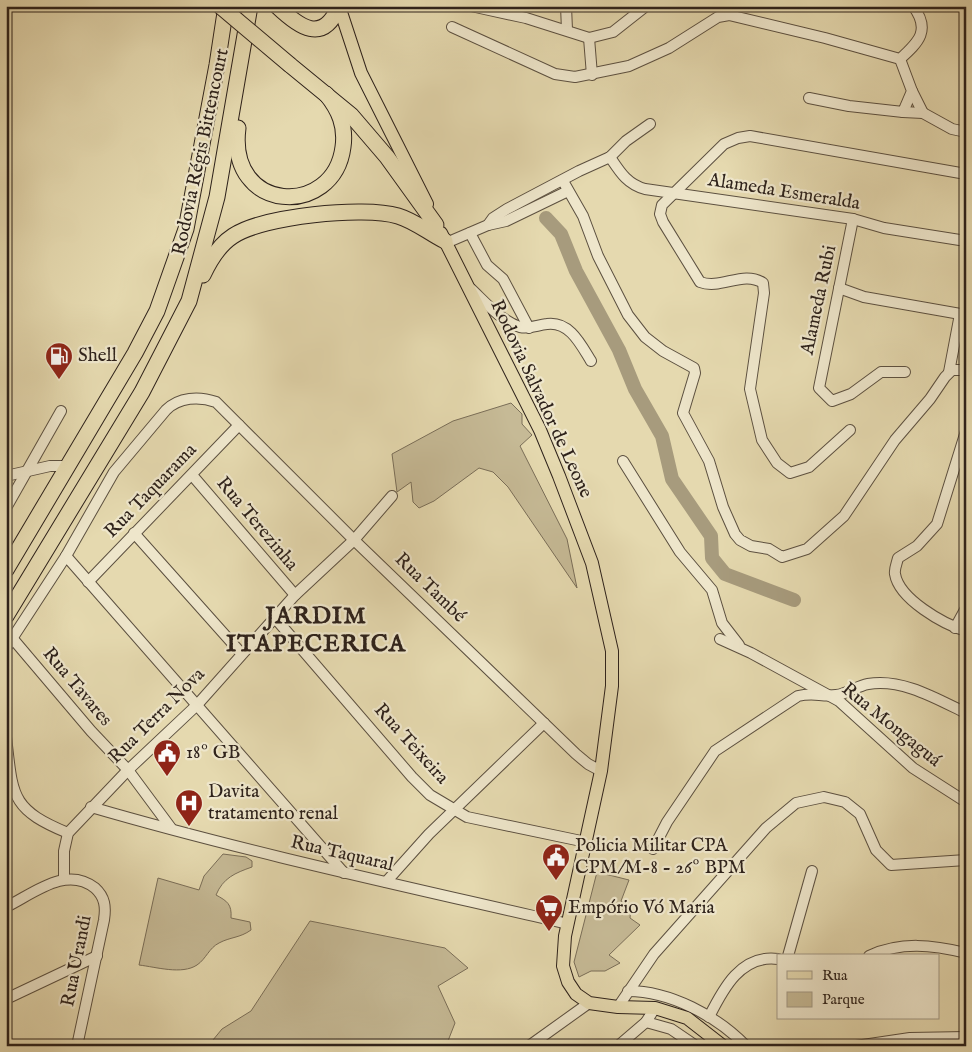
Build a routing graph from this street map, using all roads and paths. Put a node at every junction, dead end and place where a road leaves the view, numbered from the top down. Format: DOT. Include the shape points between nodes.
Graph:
graph roads {
  1 [pos="219,6"];
  2 [pos="226,6"];
  3 [pos="250,6"];
  4 [pos="277,6"];
  5 [pos="339,6"];
  6 [pos="471,6"];
  7 [pos="566,6"];
  8 [pos="646,6"];
  9 [pos="913,6"];
  10 [pos="494,8"];
  11 [pos="736,10"];
  12 [pos="452,27"];
  13 [pos="246,30"];
  14 [pos="566,30"];
  15 [pos="589,38"];
  16 [pos="220,41"];
  17 [pos="900,59"];
  18 [pos="592,75"];
  19 [pos="912,91"];
  20 [pos="326,94"];
  21 [pos="810,98"];
  22 [pos="903,112"];
  23 [pos="922,113"];
  24 [pos="650,124"];
  25 [pos="966,132"];
  26 [pos="610,158"];
  27 [pos="966,174"];
  28 [pos="565,186"];
  29 [pos="674,193"];
  30 [pos="853,219"];
  31 [pos="436,225"];
  32 [pos="470,232"];
  33 [pos="966,241"];
  34 [pos="446,242"];
  35 [pos="465,283"];
  36 [pos="839,288"];
  37 [pos="189,301"];
  38 [pos="963,314"];
  39 [pos="529,328"];
  40 [pos="592,361"];
  41 [pos="966,370"];
  42 [pos="905,372"];
  43 [pos="950,372"];
  44 [pos="61,411"];
  45 [pos="239,425"];
  46 [pos="850,430"];
  47 [pos="966,431"];
  48 [pos="623,461"];
  49 [pos="68,466"];
  50 [pos="26,471"];
  51 [pos="192,475"];
  52 [pos="6,476"];
  53 [pos="392,496"];
  54 [pos="6,508"];
  55 [pos="134,533"];
  56 [pos="354,540"];
  57 [pos="66,556"];
  58 [pos="6,570"];
  59 [pos="88,582"];
  60 [pos="295,595"];
  61 [pos="966,608"];
  62 [pos="6,616"];
  63 [pos="275,618"];
  64 [pos="955,628"];
  65 [pos="966,631"];
  66 [pos="13,639"];
  67 [pos="720,639"];
  68 [pos="6,648"];
  69 [pos="741,648"];
  70 [pos="242,653"];
  71 [pos="828,696"];
  72 [pos="197,705"];
  73 [pos="966,713"];
  74 [pos="544,722"];
  75 [pos="6,737"];
  76 [pos="128,770"];
  77 [pos="601,771"];
  78 [pos="966,802"];
  79 [pos="91,807"];
  80 [pos="453,810"];
  81 [pos="171,828"];
  82 [pos="68,833"];
  83 [pos="586,842"];
  84 [pos="653,849"];
  85 [pos="966,860"];
  86 [pos="812,871"];
  87 [pos="344,872"];
  88 [pos="64,880"];
  89 [pos="386,882"];
  90 [pos="6,907"];
  91 [pos="568,924"];
  92 [pos="789,954"];
  93 [pos="875,954"];
  94 [pos="966,954"];
  95 [pos="96,956"];
  96 [pos="777,960"];
  97 [pos="628,991"];
  98 [pos="6,999"];
  99 [pos="589,1003"];
  100 [pos="618,1007"];
  101 [pos="656,1008"];
  102 [pos="709,1017"];
  103 [pos="646,1022"];
  104 [pos="966,1037"];
  105 [pos="77,1046"];
  106 [pos="529,1046"];
  107 [pos="618,1046"];
  108 [pos="696,1046"];
  109 [pos="723,1046"];
  110 [pos="746,1046"];
  111 [pos="856,1046"];
  1 -- 16 [label="highway"];
  1 -- 20 [label="highway, bridge"];
  2 -- 16 [label="highway, Rodovia Régis Bittencourt"];
  3 -- 13 [label="highway, Rodovia Régis Bittencourt"];
  4 -- 5 [label="highway" via="298,24 314,30 328,24"];
  5 -- 31 [label="main road, Rodovia Salvador de Leone" via="360,73"];
  6 -- 10 [label="street"];
  7 -- 14 [label="street"];
  8 -- 15 [label="street" via="613,32"];
  9 -- 17 [label="street" via="921,16 922,29 913,47"];
  10 -- 14 [label="street"];
  11 -- 17 [label="street"];
  11 -- 18 [label="street" via="648,58"];
  12 -- 18 [label="street" via="555,74"];
  13 -- 20 [label="highway" via="236,144 242,170 261,191 280,196 301,195 319,188 336,169 343,152 344,131 341,118"];
  13 -- 37 [label="highway, Rodovia Régis Bittencourt" via="217,197"];
  14 -- 15 [label="street"];
  15 -- 18 [label="street"];
  16 -- 49 [label="highway, Rodovia Régis Bittencourt" via="193,196 173,270 157,311 135,353"];
  17 -- 19 [label="street"];
  19 -- 22 [label="street"];
  19 -- 23 [label="street"];
  20 -- 31 [label="highway" via="368,134"];
  21 -- 22 [label="street"];
  22 -- 23 [label="street"];
  23 -- 25 [label="street" via="952,129"];
  24 -- 26 [label="street" via="626,141"];
  26 -- 28 [label="street"];
  26 -- 29 [label="street, Alameda Esmeralda" via="632,185"];
  27 -- 29 [label="street" via="765,138 738,138 720,148"];
  28 -- 32 [label="street" via="499,214 488,225"];
  28 -- 43 [label="street" via="583,216 598,256 628,315 645,337 694,368 682,413 709,462 735,534 752,546 768,549 782,557 807,548 844,516 896,440"];
  29 -- 30 [label="street, Alameda Esmeralda"];
  29 -- 46 [label="street" via="662,205 660,214 700,282 714,284 755,278 763,283 750,390 762,440 777,463 790,473 809,468"];
  30 -- 33 [label="street, Alameda Esmeralda" via="884,228"];
  30 -- 36 [label="street, Alameda Rubi"];
  31 -- 34 [label="main road, Rodovia Salvador de Leone"];
  32 -- 34 [label="street"];
  32 -- 39 [label="street" via="487,265 503,279"];
  34 -- 35 [label="main road, Rodovia Salvador de Leone"];
  34 -- 37 [label="highway" via="406,219 376,212 268,222 243,230 222,245"];
  35 -- 39 [label="street" via="507,320"];
  35 -- 77 [label="main road, Rodovia Salvador de Leone" via="540,430 592,563 612,651 613,674"];
  36 -- 38 [label="street" via="864,297"];
  36 -- 42 [label="street, Alameda Rubi" via="819,388 832,401 851,394 881,372"];
  37 -- 62 [label="highway, Rodovia Régis Bittencourt" via="142,392"];
  38 -- 43 [label="street"];
  39 -- 40 [label="street" via="549,324 568,329"];
  41 -- 43 [label="street"];
  44 -- 50 [label="street"];
  45 -- 51 [label="street, Rua Taquarama"];
  45 -- 56 [label="street, Rua També"];
  45 -- 57 [label="street, Rua També" via="216,402 197,398 170,406 110,478"];
  47 -- 64 [label="street" via="937,524 917,546 898,558 895,574 903,590 927,612"];
  48 -- 69 [label="street, Rua Mongaguá" via="680,552 712,590 722,623"];
  49 -- 50 [label="street"];
  49 -- 58 [label="highway, Rodovia Régis Bittencourt"];
  50 -- 52 [label="street"];
  50 -- 54 [label="street"];
  51 -- 55 [label="street, Rua Taquarama"];
  51 -- 60 [label="street, Rua Terezinha"];
  53 -- 56 [label="street, Rua Terra Nova"];
  55 -- 59 [label="street, Rua Taquarama"];
  55 -- 70 [label="street"];
  56 -- 60 [label="street, Rua Terra Nova"];
  56 -- 74 [label="street, Rua També"];
  57 -- 59 [label="street"];
  57 -- 66 [label="street, Rua També"];
  59 -- 72 [label="street"];
  60 -- 63 [label="street, Rua Terra Nova"];
  61 -- 64 [label="street"];
  63 -- 70 [label="street, Rua Terra Nova"];
  63 -- 80 [label="street, Rua Teixeira" via="412,777 430,795"];
  64 -- 65 [label="street"];
  66 -- 68 [label="street, Rua També"];
  66 -- 76 [label="street, Rua Tavares"];
  67 -- 69 [label="street, Rua Mongaguá"];
  69 -- 71 [label="street, Rua Mongaguá"];
  70 -- 72 [label="street, Rua Terra Nova"];
  71 -- 73 [label="street" via="846,693 865,684 884,683 925,694"];
  71 -- 78 [label="street, Rua Mongaguá" via="858,717 914,768"];
  71 -- 84 [label="street" via="813,693 798,696 716,751 667,822"];
  72 -- 76 [label="street, Rua Terra Nova"];
  72 -- 87 [label="street"];
  74 -- 77 [label="street, Rua També" via="588,764"];
  74 -- 80 [label="street"];
  75 -- 82 [label="street" via="14,793 20,805 42,822"];
  76 -- 79 [label="street, Rua Terra Nova"];
  76 -- 81 [label="street, Rua Tavares"];
  77 -- 83 [label="main road, Rodovia Salvador de Leone"];
  79 -- 81 [label="street, Rua Taquaral"];
  79 -- 82 [label="street"];
  80 -- 83 [label="street, Rua Teixeira" via="482,822"];
  80 -- 89 [label="street"];
  81 -- 87 [label="street, Rua Taquaral" via="228,846"];
  82 -- 88 [label="street"];
  83 -- 91 [label="main road, Rodovia Salvador de Leone"];
  85 -- 97 [label="street" via="890,865 876,850 860,814 845,802 824,797 796,803 757,838 654,954"];
  86 -- 92 [label="street"];
  87 -- 89 [label="street, Rua Taquaral"];
  88 -- 90 [label="street"];
  88 -- 95 [label="street, Rua Urandi" via="78,879 87,883 103,898 106,908"];
  89 -- 91 [label="street, Rua Taquaral"];
  91 -- 99 [label="main road, Rodovia Salvador de Leone" via="563,966 576,994"];
  93 -- 94 [label="street" via="918,945"];
  95 -- 98 [label="street"];
  95 -- 105 [label="street, Rua Urandi"];
  96 -- 102 [label="street" via="760,960 742,968"];
  97 -- 100 [label="street"];
  97 -- 102 [label="street" via="662,996"];
  99 -- 100 [label="main road"];
  99 -- 106 [label="street"];
  100 -- 101 [label="main road"];
  101 -- 103 [label="street"];
  101 -- 109 [label="main road" via="687,1018"];
  102 -- 110 [label="street"];
  103 -- 107 [label="street"];
  103 -- 108 [label="street" via="672,1030"];
  104 -- 111 [label="street" via="910,1038"];
}
